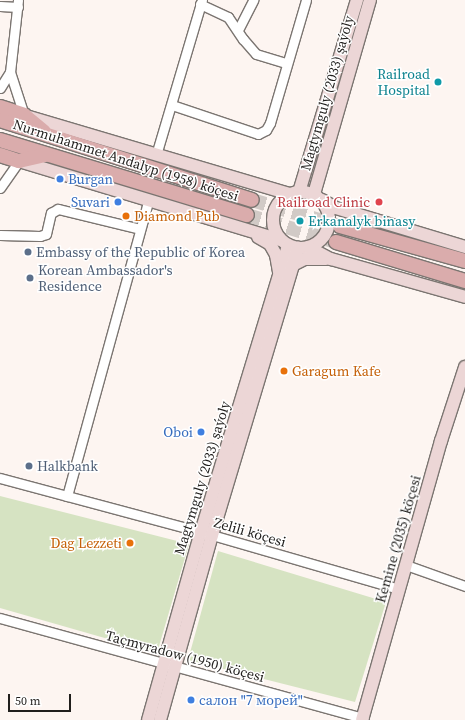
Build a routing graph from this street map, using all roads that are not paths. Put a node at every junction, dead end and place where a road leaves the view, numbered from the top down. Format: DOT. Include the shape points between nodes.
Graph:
graph roads {
  1 [pos="253,0"];
  2 [pos="306,0"];
  3 [pos="357,0"];
  4 [pos="370,0"];
  5 [pos="201,2"];
  6 [pos="18,4"];
  7 [pos="0,6"];
  8 [pos="238,30"];
  9 [pos="286,63"];
  10 [pos="10,72"];
  11 [pos="0,88"];
  12 [pos="172,105"];
  13 [pos="0,107"];
  14 [pos="24,115"];
  15 [pos="0,120"];
  16 [pos="51,137"];
  17 [pos="0,140"];
  18 [pos="47,154"];
  19 [pos="0,155"];
  20 [pos="156,155"];
  21 [pos="19,161"];
  22 [pos="308,164"];
  23 [pos="320,171"];
  24 [pos="0,188"];
  25 [pos="270,189"];
  26 [pos="294,193"];
  27 [pos="318,197"];
  28 [pos="252,200"];
  29 [pos="148,201"];
  30 [pos="336,208"];
  31 [pos="247,215"];
  32 [pos="340,226"];
  33 [pos="140,229"];
  34 [pos="252,233"];
  35 [pos="0,235"];
  36 [pos="336,242"];
  37 [pos="294,245"];
  38 [pos="465,247"];
  39 [pos="331,259"];
  40 [pos="465,262"];
  41 [pos="291,266"];
  42 [pos="280,275"];
  43 [pos="465,281"];
  44 [pos="465,297"];
  45 [pos="465,367"];
  46 [pos="0,478"];
  47 [pos="67,496"];
  48 [pos="207,533"];
  49 [pos="406,565"];
  50 [pos="465,586"];
  51 [pos="399,590"];
  52 [pos="0,618"];
  53 [pos="169,667"];
  54 [pos="362,719"];
  55 [pos="148,720"];
  56 [pos="160,720"];
  1 -- 8 [label="street"];
  2 -- 9 [label="street"];
  3 -- 22 [label="main road, Magtymguly (2033) şaýoly"];
  4 -- 23 [label="main road, Magtymguly (2033) şaýoly"];
  5 -- 8 [label="street" via="228,17"];
  5 -- 12 [label="street"];
  6 -- 7 [label="street"];
  6 -- 10 [label="street"];
  8 -- 9 [label="street" via="256,54"];
  9 -- 12 [label="street" via="270,123 266,130 258,134"];
  10 -- 11 [label="street"];
  10 -- 14 [label="street"];
  12 -- 20 [label="street"];
  13 -- 14 [label="main road"];
  14 -- 16 [label="main road"];
  14 -- 20 [label="main road"];
  15 -- 16 [label="main road, Nurmuhammet Andalyp (1958) köçesi"];
  16 -- 28 [label="main road, Nurmuhammet Andalyp (1958) köçesi"];
  17 -- 18 [label="main road, Nurmuhammet Andalyp (1958) köçesi"];
  18 -- 21 [label="main road"];
  18 -- 31 [label="main road, Nurmuhammet Andalyp (1958) köçesi"];
  19 -- 21 [label="main road"];
  20 -- 25 [label="main road"];
  21 -- 24 [label="street"];
  21 -- 29 [label="main road"];
  22 -- 25 [label="main road" via="296,183"];
  22 -- 26 [label="main road, Magtymguly (2033) şaýoly"];
  23 -- 27 [label="main road, Magtymguly (2033) şaýoly"];
  23 -- 30 [label="main road" via="324,193"];
  25 -- 26 [label="main road"];
  26 -- 27 [label="main road"];
  26 -- 37 [label="main road" via="282,199 273,214 273,224"];
  27 -- 30 [label="main road"];
  27 -- 37 [label="main road" via="329,218 328,228 317,243"];
  29 -- 33 [label="street"];
  29 -- 34 [label="main road"];
  30 -- 38 [label="main road"];
  32 -- 40 [label="main road"];
  33 -- 35 [label="street" via="58,208 51,213 46,234"];
  33 -- 47 [label="street"];
  34 -- 37 [label="main road"];
  34 -- 42 [label="main road" via="270,244 276,255"];
  36 -- 43 [label="main road"];
  37 -- 39 [label="main road"];
  37 -- 41 [label="main road, Magtymguly (2033) şaýoly"];
  37 -- 42 [label="main road, Magtymguly (2033) şaýoly"];
  39 -- 41 [label="main road" via="305,259"];
  39 -- 44 [label="main road"];
  41 -- 48 [label="main road, Magtymguly (2033) şaýoly"];
  42 -- 48 [label="main road, Magtymguly (2033) şaýoly"];
  45 -- 49 [label="main road, Kemine (2035) köçesi"];
  46 -- 47 [label="street, Zelili köçesi"];
  47 -- 48 [label="street, Zelili köçesi"];
  48 -- 51 [label="street, Zelili köçesi"];
  48 -- 53 [label="main road, Magtymguly (2033) şaýoly"];
  49 -- 50 [label="street"];
  49 -- 51 [label="main road, Kemine (2035) köçesi"];
  51 -- 54 [label="main road, Kemine (2035) köçesi"];
  52 -- 53 [label="street, Taçmyradow (1950) köçesi"];
  53 -- 54 [label="street, Taçmyradow (1950) köçesi"];
  53 -- 55 [label="main road, Magtymguly (2033) şaýoly"];
  53 -- 56 [label="main road, Magtymguly (2033) şaýoly"];
}
